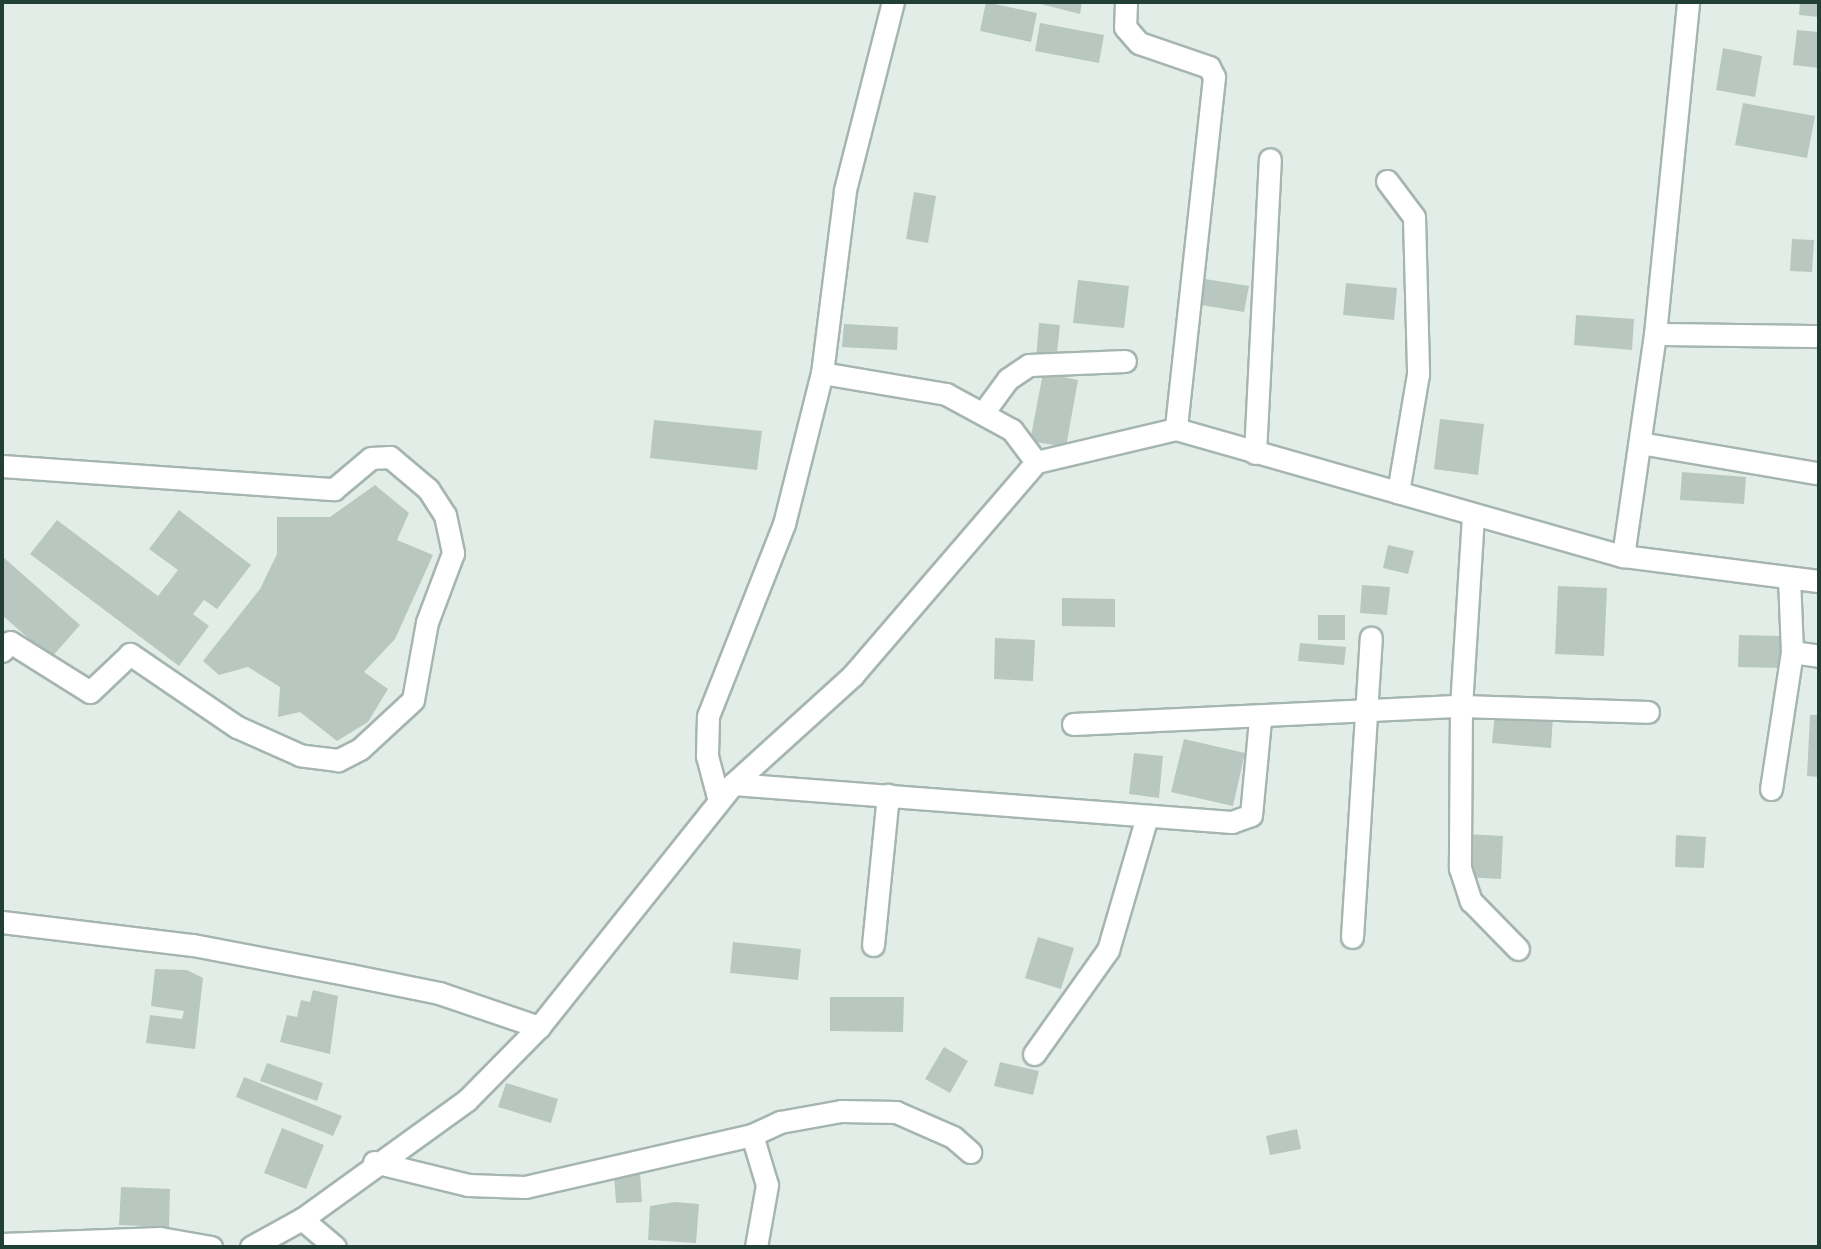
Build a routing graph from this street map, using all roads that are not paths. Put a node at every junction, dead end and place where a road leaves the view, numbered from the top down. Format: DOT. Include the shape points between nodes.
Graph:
graph roads {
  1 [pos="893,2"];
  2 [pos="1126,2"];
  3 [pos="1688,2"];
  4 [pos="1270,159"];
  5 [pos="1387,181"];
  6 [pos="1655,334"];
  7 [pos="1819,336"];
  8 [pos="1125,361"];
  9 [pos="822,373"];
  10 [pos="983,413"];
  11 [pos="1176,429"];
  12 [pos="1640,443"];
  13 [pos="1255,453"];
  14 [pos="1036,462"];
  15 [pos="2,466"];
  16 [pos="1816,473"];
  17 [pos="1398,492"];
  18 [pos="1473,516"];
  19 [pos="1623,556"];
  20 [pos="1789,578"];
  21 [pos="1819,581"];
  22 [pos="1371,638"];
  23 [pos="2,651"];
  24 [pos="1792,652"];
  25 [pos="1819,656"];
  26 [pos="1461,706"];
  27 [pos="1648,712"];
  28 [pos="1367,713"];
  29 [pos="1260,719"];
  30 [pos="1073,724"];
  31 [pos="1771,789"];
  32 [pos="726,793"];
  33 [pos="888,795"];
  34 [pos="1147,817"];
  35 [pos="2,922"];
  36 [pos="1352,937"];
  37 [pos="873,945"];
  38 [pos="1518,949"];
  39 [pos="539,1027"];
  40 [pos="1034,1054"];
  41 [pos="752,1135"];
  42 [pos="970,1152"];
  43 [pos="374,1162"];
  44 [pos="302,1219"];
  45 [pos="2,1244"];
  46 [pos="211,1247"];
  47 [pos="251,1247"];
  48 [pos="335,1247"];
  49 [pos="756,1247"];
  1 -- 9 [label="street" via="845,190"];
  2 -- 11 [label="street" via="1125,27 1139,43 1209,67 1214,77"];
  3 -- 6 [label="street"];
  4 -- 13 [label="street"];
  5 -- 17 [label="street" via="1414,217 1418,373"];
  6 -- 7 [label="street"];
  6 -- 12 [label="street"];
  8 -- 10 [label="street" via="1030,365 1008,379"];
  9 -- 10 [label="street" via="946,394"];
  9 -- 32 [label="street" via="765,582 708,716 707,756"];
  10 -- 14 [label="street" via="1012,430"];
  11 -- 13 [label="street"];
  11 -- 14 [label="street"];
  12 -- 16 [label="street"];
  12 -- 19 [label="street"];
  13 -- 17 [label="street"];
  14 -- 32 [label="street" via="853,675"];
  15 -- 23 [label="street" via="334,489 372,458 390,457 428,489 445,515 453,553 427,622 425,657 412,700 360,749 338,760 300,755 237,727 130,654 90,692 10,642"];
  17 -- 18 [label="street"];
  18 -- 19 [label="street"];
  18 -- 26 [label="street"];
  19 -- 20 [label="street"];
  20 -- 21 [label="street"];
  20 -- 24 [label="street"];
  22 -- 28 [label="street"];
  24 -- 25 [label="street"];
  24 -- 31 [label="street"];
  26 -- 27 [label="street"];
  26 -- 28 [label="street"];
  26 -- 38 [label="street" via="1462,886"];
  28 -- 29 [label="street"];
  28 -- 36 [label="street"];
  29 -- 30 [label="street"];
  29 -- 34 [label="street" via="1251,815 1231,822"];
  32 -- 33 [label="street"];
  32 -- 39 [label="street"];
  33 -- 34 [label="street"];
  33 -- 37 [label="street"];
  34 -- 40 [label="street" via="1108,950"];
  35 -- 39 [label="street" via="193,945 376,980 439,993"];
  39 -- 43 [label="street" via="467,1100"];
  41 -- 42 [label="street" via="780,1122 841,1111 896,1112 953,1137"];
  41 -- 43 [label="street" via="525,1187 468,1185"];
  41 -- 49 [label="street" via="767,1185"];
  43 -- 44 [label="street"];
  44 -- 47 [label="street"];
  44 -- 48 [label="street"];
  45 -- 46 [label="street" via="160,1237"];
}
